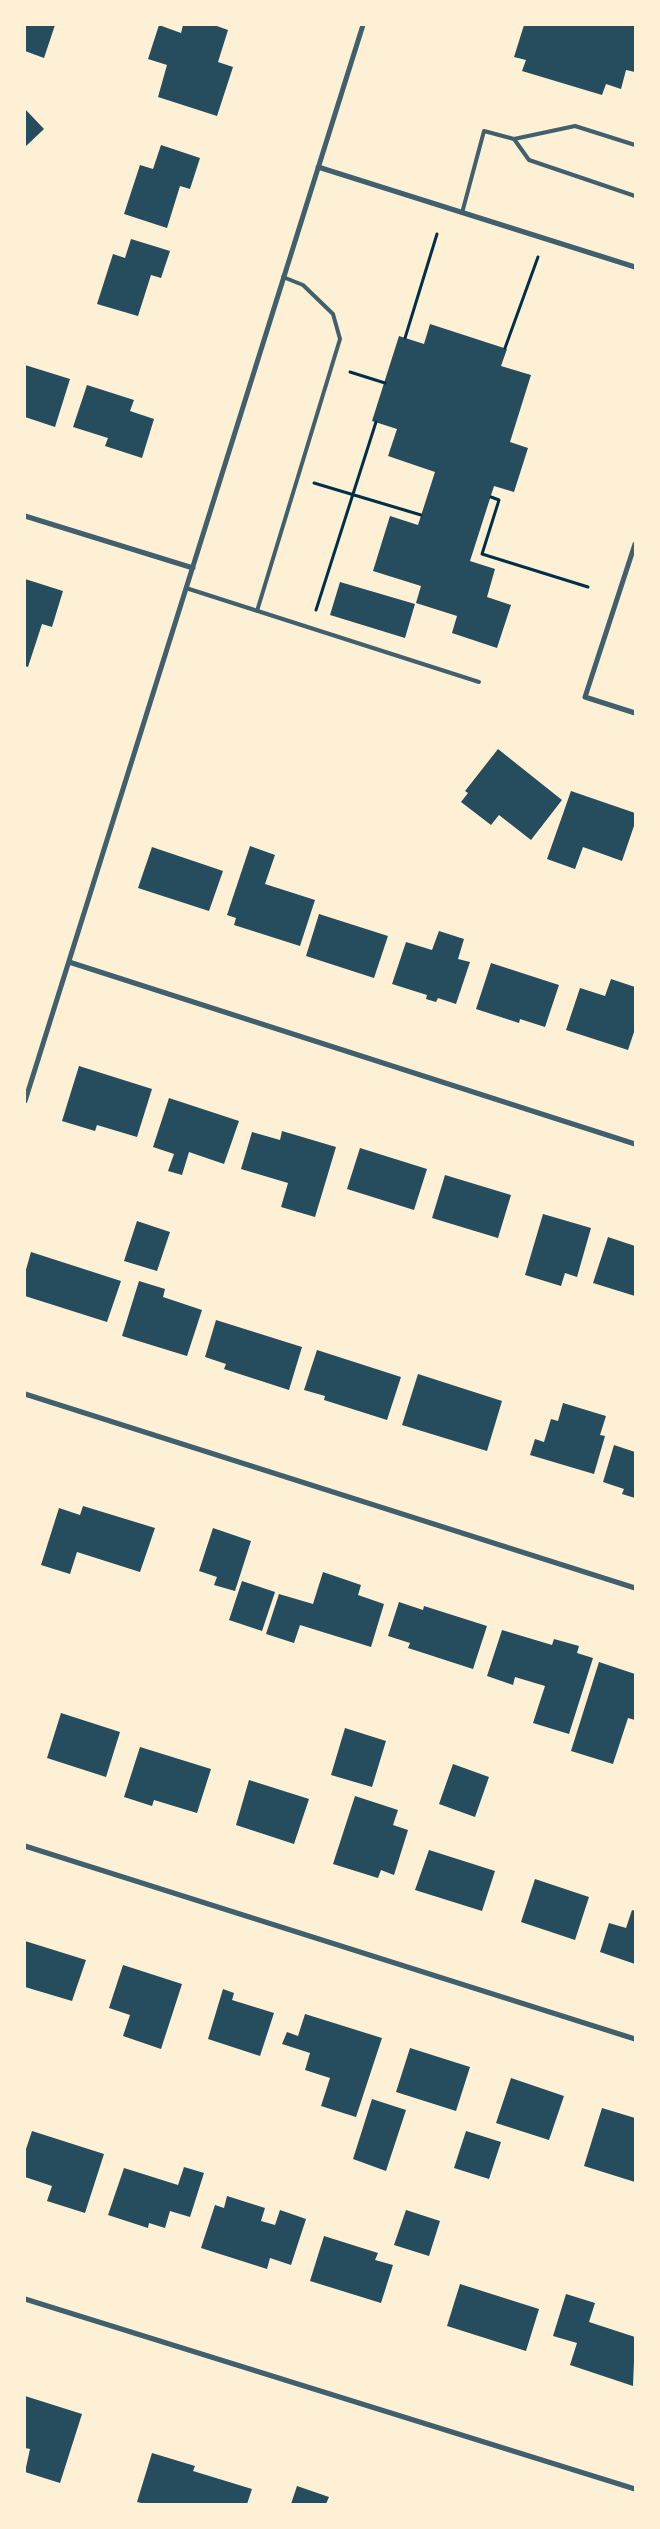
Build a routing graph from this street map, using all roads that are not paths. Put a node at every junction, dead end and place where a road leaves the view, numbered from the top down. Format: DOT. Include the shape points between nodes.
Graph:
graph roads {
  1 [pos="363,25"];
  2 [pos="514,139"];
  3 [pos="635,145"];
  4 [pos="318,167"];
  5 [pos="635,196"];
  6 [pos="462,212"];
  7 [pos="635,267"];
  8 [pos="283,277"];
  9 [pos="25,516"];
  10 [pos="635,544"];
  11 [pos="193,568"];
  12 [pos="186,588"];
  13 [pos="257,611"];
  14 [pos="479,682"];
  15 [pos="635,713"];
  16 [pos="69,962"];
  17 [pos="25,1101"];
  18 [pos="635,1144"];
  19 [pos="25,1394"];
  20 [pos="635,1588"];
  21 [pos="25,1846"];
  22 [pos="635,2039"];
  23 [pos="25,2300"];
  24 [pos="635,2489"];
  1 -- 4 [label="street"];
  2 -- 3 [label="lane" via="575,126"];
  2 -- 5 [label="lane" via="530,160"];
  2 -- 6 [label="lane" via="484,130"];
  4 -- 6 [label="street"];
  4 -- 8 [label="street"];
  6 -- 7 [label="street"];
  8 -- 11 [label="street"];
  8 -- 13 [label="lane" via="303,285 333,314 340,339"];
  9 -- 11 [label="street"];
  10 -- 15 [label="street" via="585,697"];
  11 -- 12 [label="street"];
  12 -- 13 [label="lane"];
  12 -- 16 [label="street"];
  13 -- 14 [label="lane"];
  16 -- 17 [label="street"];
  16 -- 18 [label="street"];
  19 -- 20 [label="street"];
  21 -- 22 [label="street"];
  23 -- 24 [label="street"];
}
